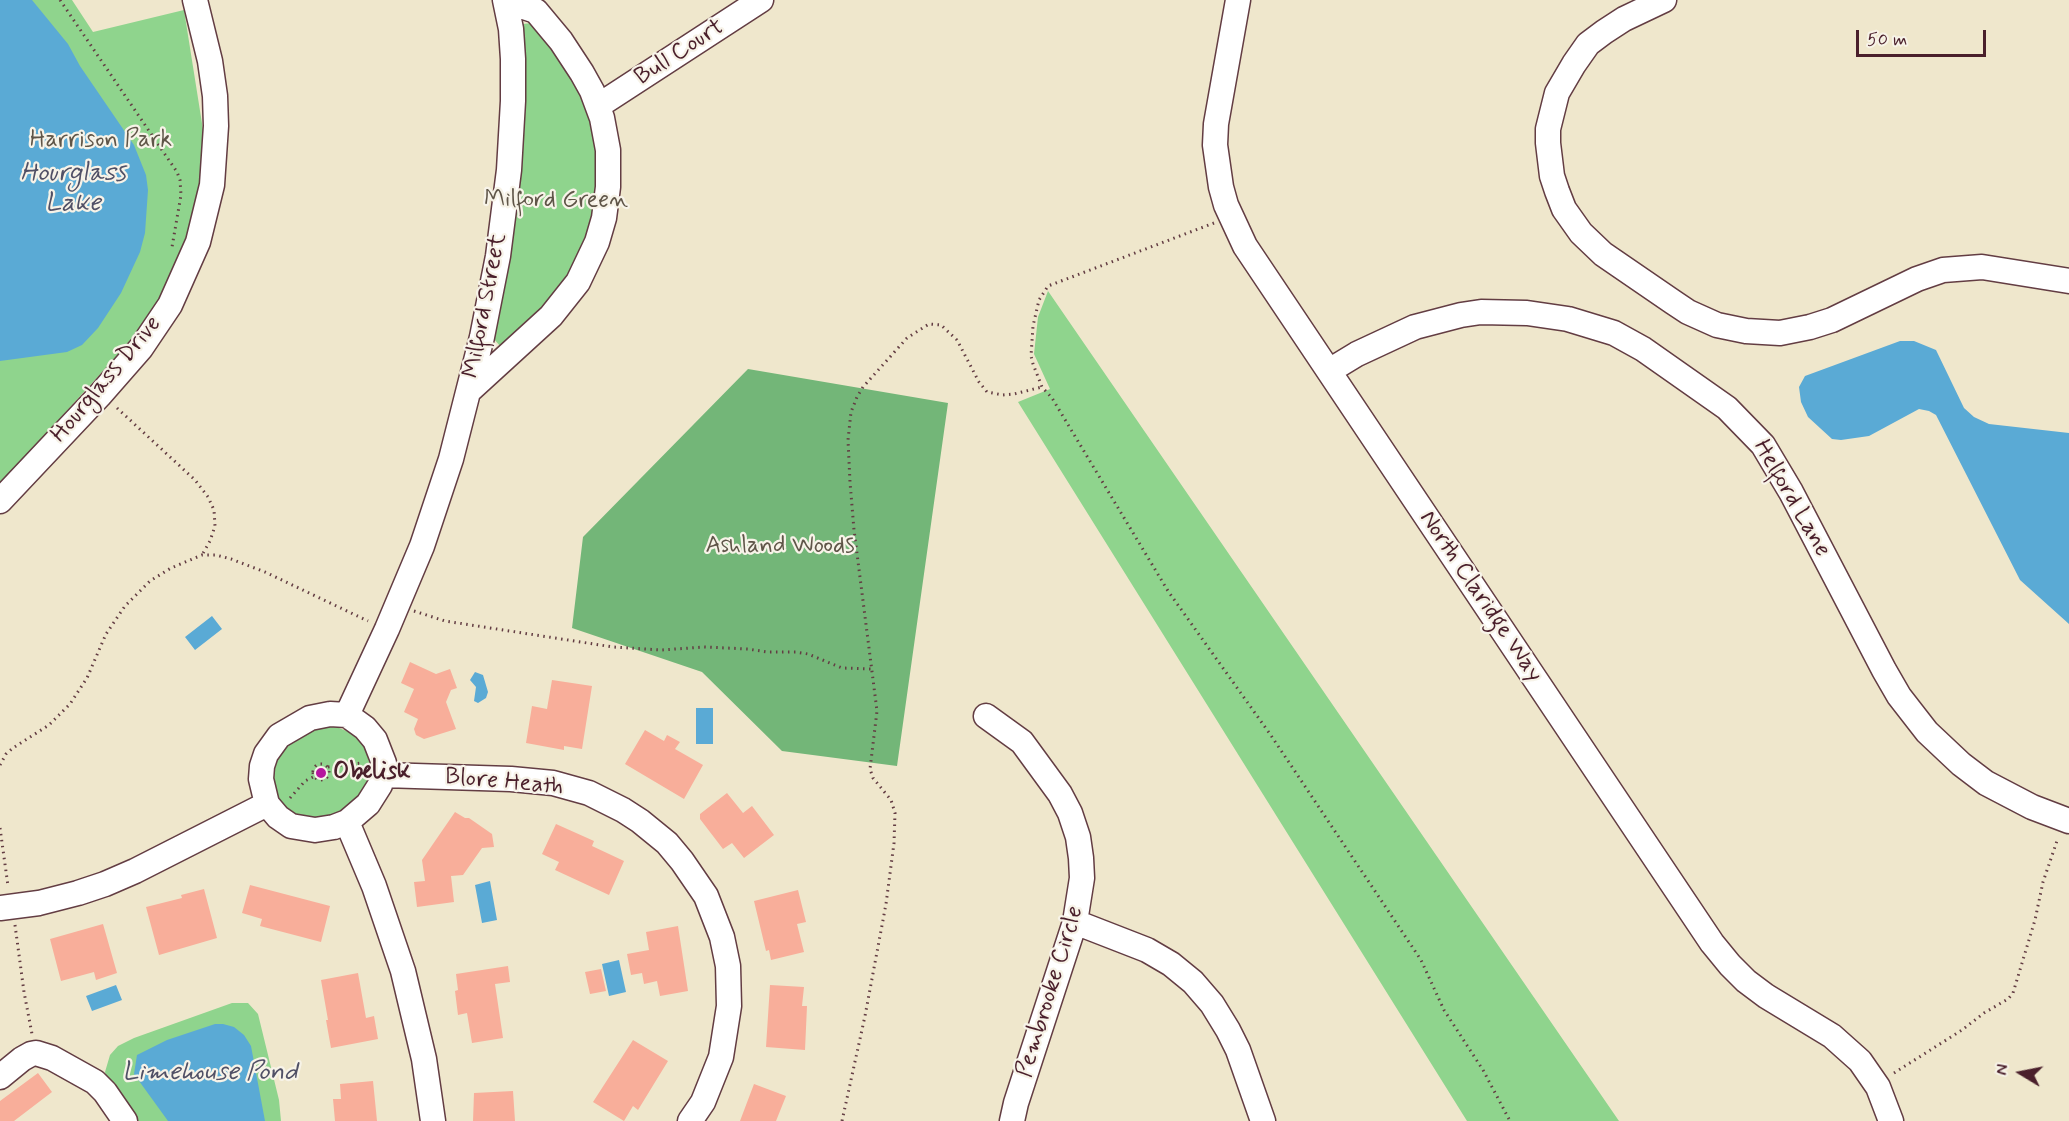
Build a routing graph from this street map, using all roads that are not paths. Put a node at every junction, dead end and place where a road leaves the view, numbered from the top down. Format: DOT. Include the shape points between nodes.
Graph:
graph roads {
  1 [pos="195,0"];
  2 [pos="761,0"];
  3 [pos="1238,0"];
  4 [pos="1664,0"];
  5 [pos="506,4"];
  6 [pos="598,106"];
  7 [pos="2069,281"];
  8 [pos="1329,371"];
  9 [pos="470,390"];
  10 [pos="0,501"];
  11 [pos="347,715"];
  12 [pos="986,716"];
  13 [pos="373,769"];
  14 [pos="276,803"];
  15 [pos="347,822"];
  16 [pos="2064,829"];
  17 [pos="6,908"];
  18 [pos="1075,922"];
  19 [pos="0,1077"];
  20 [pos="125,1121"];
  21 [pos="433,1121"];
  22 [pos="690,1121"];
  23 [pos="1012,1121"];
  24 [pos="1263,1121"];
  25 [pos="1891,1121"];
  1 -- 10 [label="street, Hourglass Drive" via="215,96 215,159 198,242 170,305 141,348"];
  2 -- 6 [label="street, Bull Court"];
  3 -- 8 [label="street, North Claridge Way" via="1216,124 1221,188 1245,246"];
  4 -- 7 [label="street" via="1624,19 1588,44 1557,93 1548,129 1552,176 1564,208 1581,233 1603,254 1688,312 1717,325 1780,333 1832,320 1943,270 1982,267"];
  5 -- 6 [label="street, Milford Street" via="531,9 549,25"];
  5 -- 9 [label="street, Milford Street" via="513,59 508,170 491,298"];
  6 -- 9 [label="street, Milford Street" via="609,175 604,218 594,250 578,282 551,315"];
  8 -- 16 [label="street, Helford Lane" via="1415,327 1481,312 1568,319 1614,333 1643,349 1727,408 1763,445 1884,670 1927,732 1961,765"];
  8 -- 25 [label="street, North Claridge Way" via="1712,943 1746,981 1832,1036 1860,1061 1878,1088"];
  9 -- 11 [label="street, Milford Street" via="422,546"];
  11 -- 13 [label="street" via="375,740 383,761"];
  11 -- 14 [label="street" via="310,718 279,736 266,753 261,779"];
  12 -- 18 [label="street, Pembrooke Circle" via="1022,742 1070,813 1078,837 1082,878"];
  13 -- 15 [label="street" via="376,794"];
  13 -- 22 [label="street, Blore Heath" via="553,783 623,810 667,843 706,896 728,966 729,1006 721,1058 703,1102"];
  14 -- 15 [label="street" via="285,822 302,829 325,829"];
  14 -- 17 [label="street" via="105,884"];
  15 -- 21 [label="street" via="403,971"];
  18 -- 23 [label="street, Pembrooke Circle"];
  18 -- 24 [label="street" via="1147,950 1193,982 1228,1030"];
  19 -- 20 [label="street" via="36,1053 52,1058 95,1082"];
}
